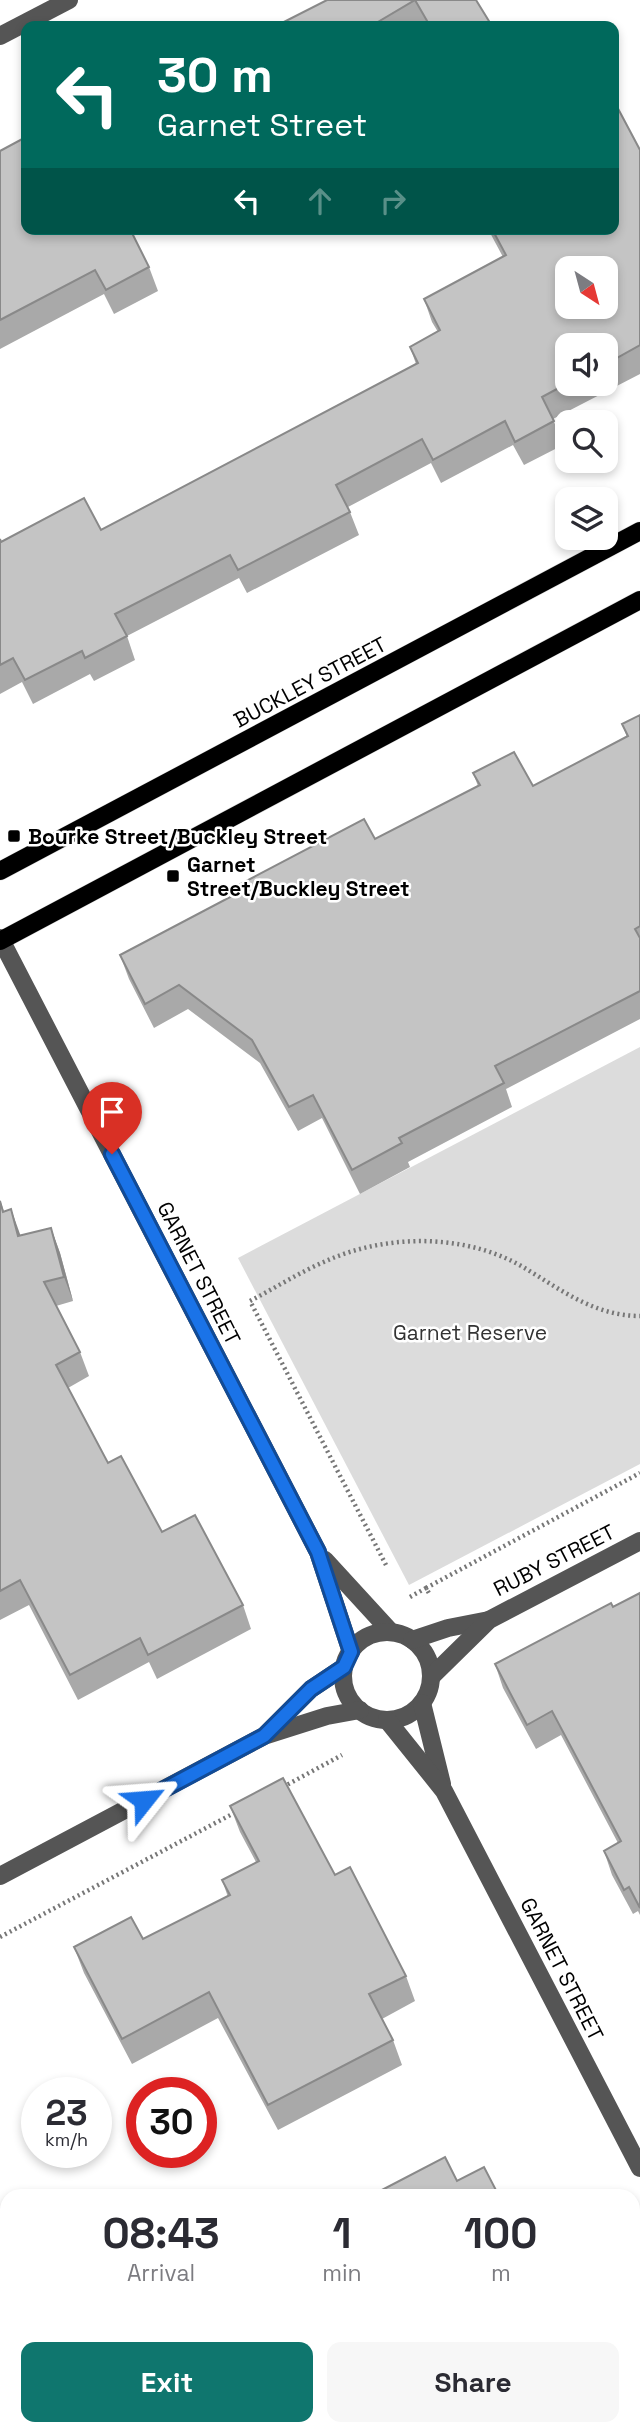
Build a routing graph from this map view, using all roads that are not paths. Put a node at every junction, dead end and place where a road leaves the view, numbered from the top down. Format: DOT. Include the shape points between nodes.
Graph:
graph roads {
  1 [pos="69,0"];
  2 [pos="29,21"];
  3 [pos="21,25"];
  4 [pos="0,36"];
  5 [pos="640,531"];
  6 [pos="640,600"];
  7 [pos="0,871"];
  8 [pos="1,940"];
  9 [pos="640,1541"];
  10 [pos="318,1552"];
  11 [pos="489,1620"];
  12 [pos="391,1632"];
  13 [pos="412,1640"];
  14 [pos="348,1659"];
  15 [pos="432,1676"];
  16 [pos="422,1703"];
  17 [pos="360,1710"];
  18 [pos="387,1720"];
  19 [pos="264,1736"];
  20 [pos="444,1791"];
  21 [pos="0,1876"];
  22 [pos="640,2168"];
  1 -- 2 [label="street"];
  3 -- 4 [label="street"];
  5 -- 7 [label="main road, BUCKLEY STREET"];
  6 -- 8 [label="main road"];
  8 -- 10 [label="street, GARNET STREET"];
  9 -- 11 [label="street, RUBY STREET"];
  10 -- 12 [label="street, GARNET STREET"];
  10 -- 14 [label="street, GARNET STREET"];
  11 -- 13 [label="street, RUBY STREET"];
  11 -- 15 [label="street, RUBY STREET"];
  12 -- 13 [label="street"];
  12 -- 14 [label="street" via="359,1643"];
  13 -- 15 [label="street" via="423,1649"];
  14 -- 17 [label="street" via="343,1679 351,1702"];
  14 -- 19 [label="street"];
  15 -- 16 [label="street"];
  16 -- 18 [label="street" via="413,1712"];
  16 -- 20 [label="street, GARNET STREET"];
  17 -- 18 [label="street"];
  17 -- 19 [label="street"];
  18 -- 20 [label="street, GARNET STREET"];
  19 -- 21 [label="street"];
  20 -- 22 [label="street, GARNET STREET"];
}
